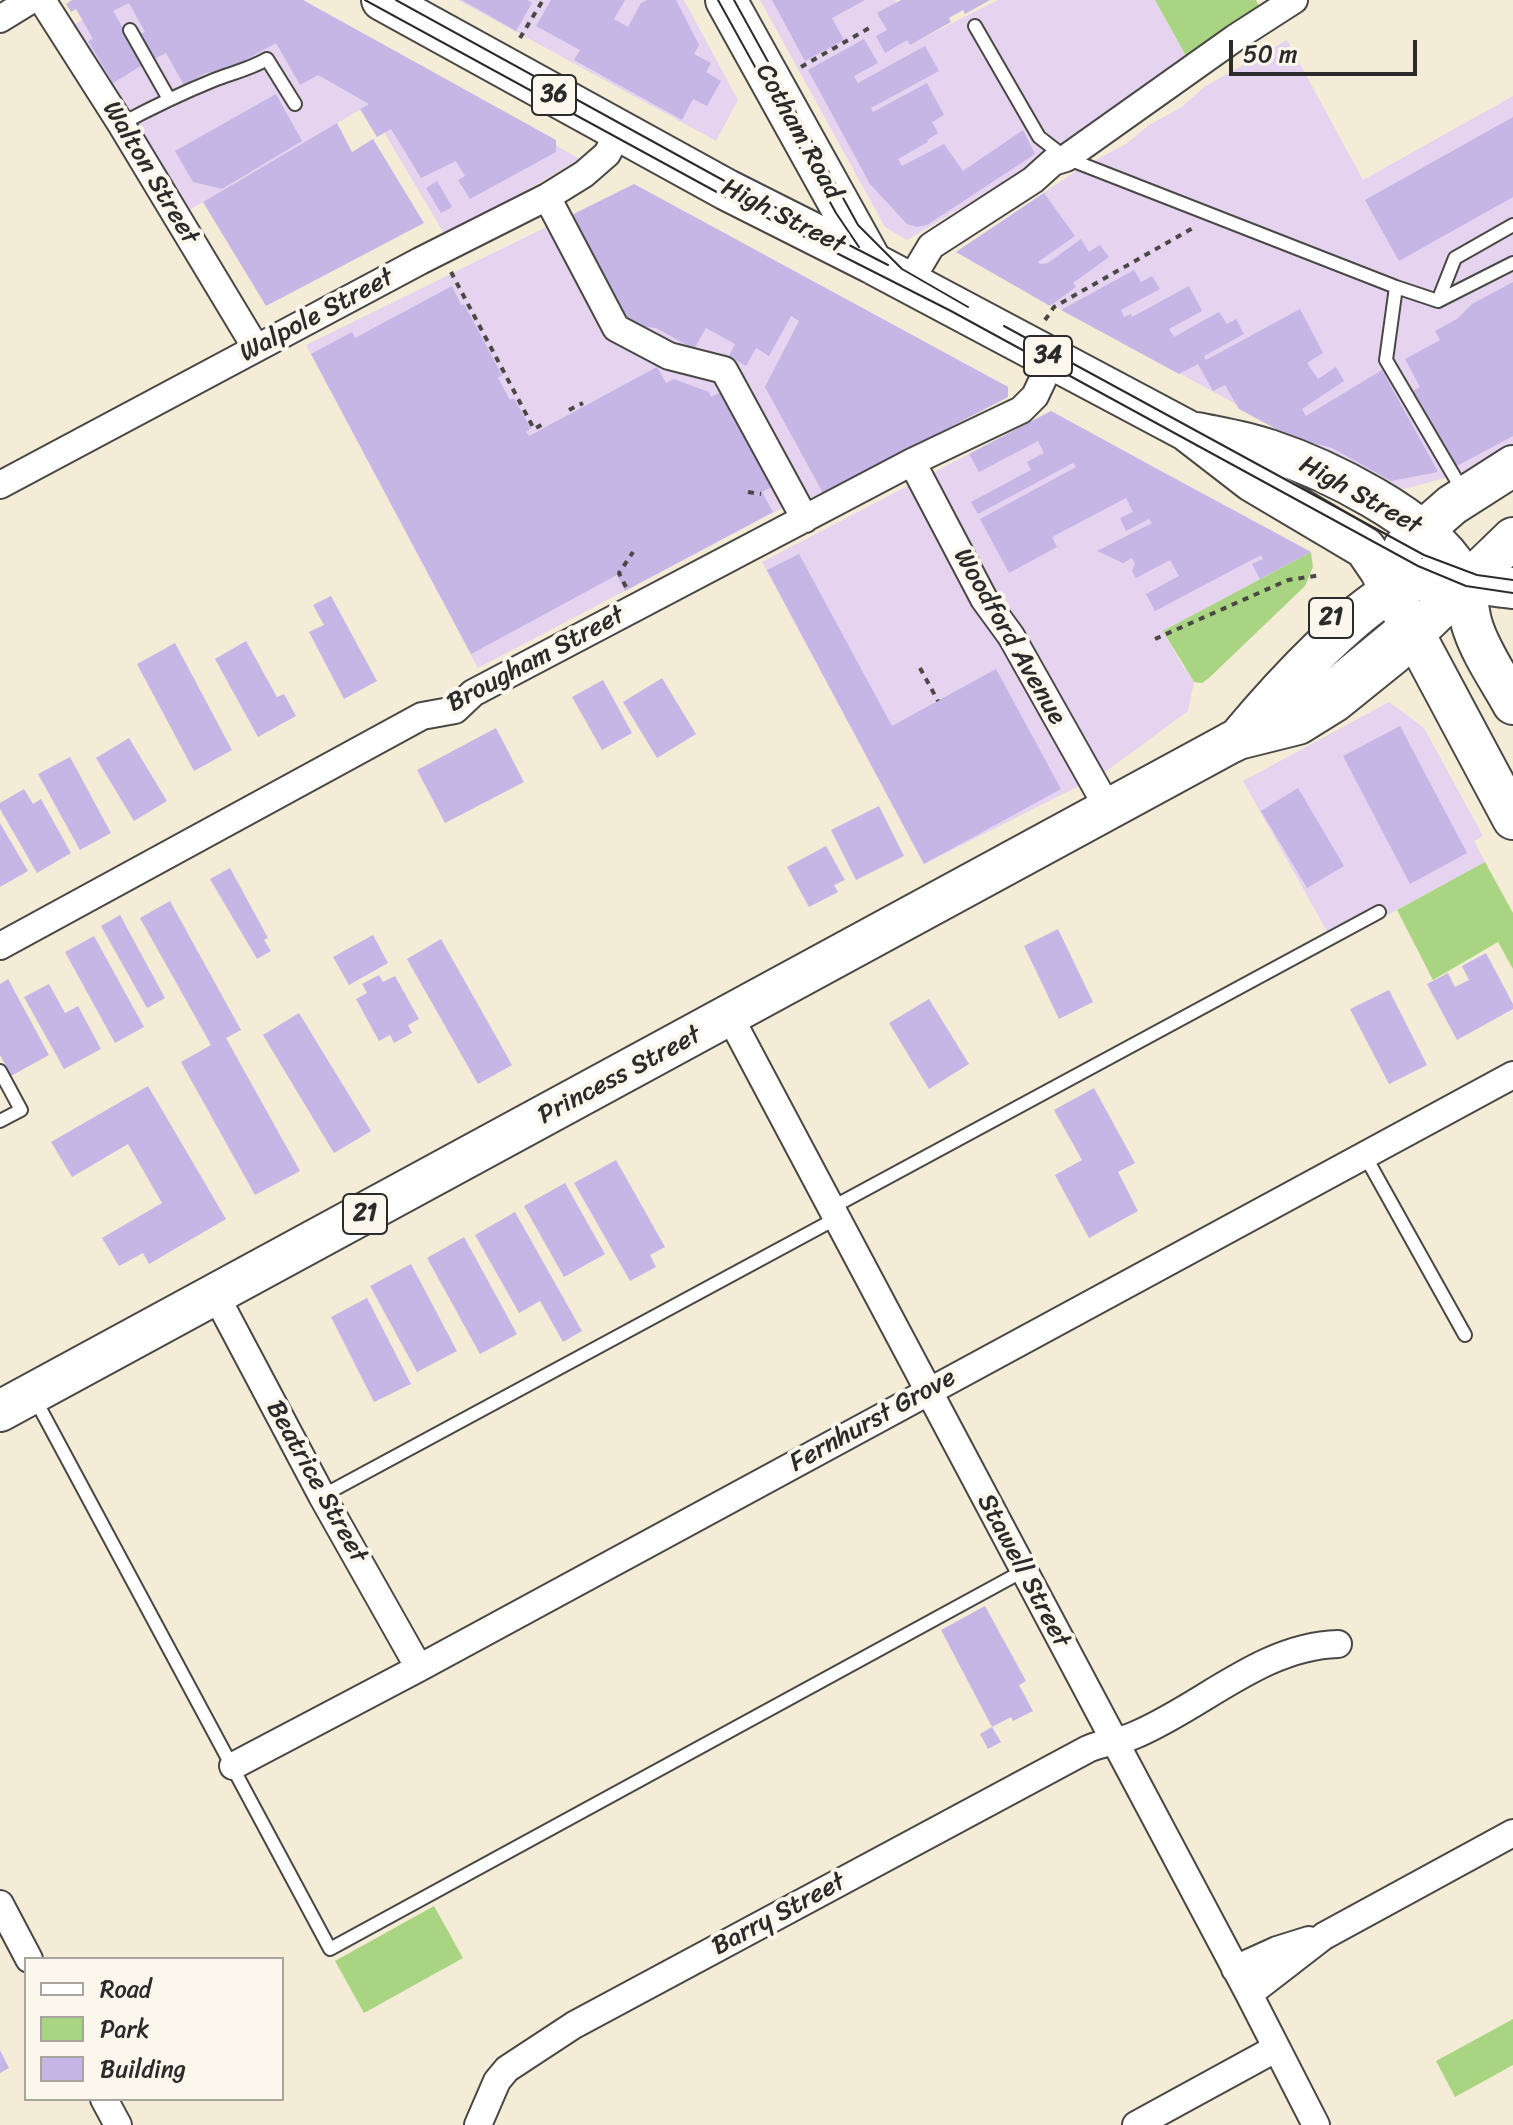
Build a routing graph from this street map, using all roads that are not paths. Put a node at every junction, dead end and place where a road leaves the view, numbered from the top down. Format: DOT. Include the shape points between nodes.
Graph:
graph roads {
  1 [pos="42,0"];
  2 [pos="382,0"];
  3 [pos="726,0"];
  4 [pos="1294,0"];
  5 [pos="975,26"];
  6 [pos="130,30"];
  7 [pos="169,99"];
  8 [pos="295,104"];
  9 [pos="121,124"];
  10 [pos="619,131"];
  11 [pos="1066,158"];
  12 [pos="547,197"];
  13 [pos="1513,225"];
  14 [pos="872,263"];
  15 [pos="1513,263"];
  16 [pos="909,283"];
  17 [pos="1396,287"];
  18 [pos="1438,301"];
  19 [pos="256,348"];
  20 [pos="1041,352"];
  21 [pos="1186,430"];
  22 [pos="912,462"];
  23 [pos="1513,466"];
  24 [pos="0,485"];
  25 [pos="1465,496"];
  26 [pos="805,519"];
  27 [pos="1423,530"];
  28 [pos="1513,538"];
  29 [pos="1513,588"];
  30 [pos="1421,593"];
  31 [pos="1361,681"];
  32 [pos="1513,704"];
  33 [pos="1238,739"];
  34 [pos="1477,753"];
  35 [pos="1109,810"];
  36 [pos="1513,819"];
  37 [pos="1379,912"];
  38 [pos="0,946"];
  39 [pos="730,1017"];
  40 [pos="0,1071"];
  41 [pos="1513,1075"];
  42 [pos="0,1121"];
  43 [pos="1364,1154"];
  44 [pos="834,1213"];
  45 [pos="215,1294"];
  46 [pos="1465,1335"];
  47 [pos="928,1390"];
  48 [pos="16,1403"];
  49 [pos="322,1496"];
  50 [pos="1023,1571"];
  51 [pos="1338,1644"];
  52 [pos="419,1668"];
  53 [pos="1114,1742"];
  54 [pos="233,1766"];
  55 [pos="1513,1833"];
  56 [pos="0,1904"];
  57 [pos="1324,1936"];
  58 [pos="28,1957"];
  59 [pos="1235,1969"];
  60 [pos="1249,1994"];
  61 [pos="1275,2049"];
  62 [pos="105,2101"];
  63 [pos="118,2125"];
  64 [pos="478,2125"];
  65 [pos="1136,2125"];
  66 [pos="1316,2125"];
  1 -- 9 [label="street, Walton Street"];
  2 -- 10 [label="main road, High Street / 36"];
  3 -- 14 [label="main road, Cotham Road"];
  4 -- 11 [label="street"];
  5 -- 11 [label="lane" via="1039,137"];
  6 -- 7 [label="lane"];
  7 -- 8 [label="lane" via="267,59"];
  7 -- 9 [label="lane"];
  9 -- 19 [label="street, Walton Street"];
  10 -- 12 [label="street, Walpole Street" via="607,154"];
  10 -- 14 [label="main road, High Street / 36"];
  11 -- 16 [label="street" via="931,246"];
  11 -- 17 [label="lane"];
  12 -- 19 [label="street, Walpole Street"];
  12 -- 26 [label="street" via="616,328 669,356 724,370"];
  13 -- 18 [label="lane" via="1455,258"];
  14 -- 16 [label="main road, High Street / 34"];
  15 -- 18 [label="lane"];
  16 -- 20 [label="main road, High Street / 34"];
  17 -- 18 [label="lane"];
  17 -- 25 [label="lane" via="1386,360"];
  19 -- 24 [label="street, Walpole Street"];
  20 -- 21 [label="main road, High Street / 34"];
  20 -- 22 [label="street, Brougham Street" via="1035,396 1027,406"];
  21 -- 27 [label="main road, High Street / 34" via="1266,449 1312,467"];
  21 -- 30 [label="main road, High Street / 34" via="1259,486 1365,548"];
  22 -- 26 [label="street, Brougham Street"];
  22 -- 35 [label="street, Woodford Avenue" via="984,599 1011,636"];
  23 -- 25 [label="main road, 21"];
  25 -- 27 [label="main road, 21"];
  26 -- 38 [label="street, Brougham Street" via="769,531 473,693 455,710 422,716"];
  27 -- 30 [label="main road, High Street / 34"];
  27 -- 30 [label="main road, Princess Street / 21"];
  28 -- 30 [label="main road, 21"];
  29 -- 30 [label="main road"];
  30 -- 31 [label="main road, Princess Street / 21"];
  30 -- 32 [label="main road" via="1473,629"];
  30 -- 33 [label="main road, Princess Street / 21" via="1276,669"];
  30 -- 34 [label="main road, 34"];
  31 -- 33 [label="main road, Princess Street / 21" via="1298,724"];
  31 -- 34 [label="main road" via="1389,680 1412,688"];
  33 -- 35 [label="main road, Princess Street / 21"];
  34 -- 36 [label="main road, 34"];
  35 -- 39 [label="main road, Princess Street / 21"];
  37 -- 44 [label="lane"];
  39 -- 44 [label="street, Stawell Street"];
  39 -- 45 [label="main road, Princess Street / 21"];
  40 -- 42 [label="lane" via="21,1110"];
  41 -- 43 [label="street, Fernhurst Grove"];
  43 -- 46 [label="lane"];
  43 -- 47 [label="street, Fernhurst Grove"];
  44 -- 47 [label="street, Stawell Street"];
  44 -- 49 [label="lane"];
  45 -- 48 [label="main road, Princess Street / 21"];
  45 -- 49 [label="street, Beatrice Street"];
  47 -- 50 [label="street, Stawell Street"];
  47 -- 52 [label="street, Fernhurst Grove"];
  48 -- 54 [label="lane"];
  49 -- 52 [label="street, Beatrice Street"];
  50 -- 53 [label="street, Stawell Street"];
  50 -- 54 [label="lane" via="330,1949"];
  51 -- 53 [label="street, Barry Street" via="1280,1656 1135,1736"];
  52 -- 54 [label="street, Fernhurst Grove"];
  53 -- 59 [label="street, Stawell Street"];
  53 -- 64 [label="street, Barry Street" via="1088,1749 534,2049 497,2081"];
  55 -- 57 [label="street"];
  56 -- 58 [label="street"];
  57 -- 59 [label="street"];
  57 -- 60 [label="street"];
  59 -- 60 [label="street, Stawell Street"];
  60 -- 61 [label="street, Stawell Street"];
  61 -- 65 [label="street"];
  61 -- 66 [label="street, Stawell Street"];
  62 -- 63 [label="street"];
}
